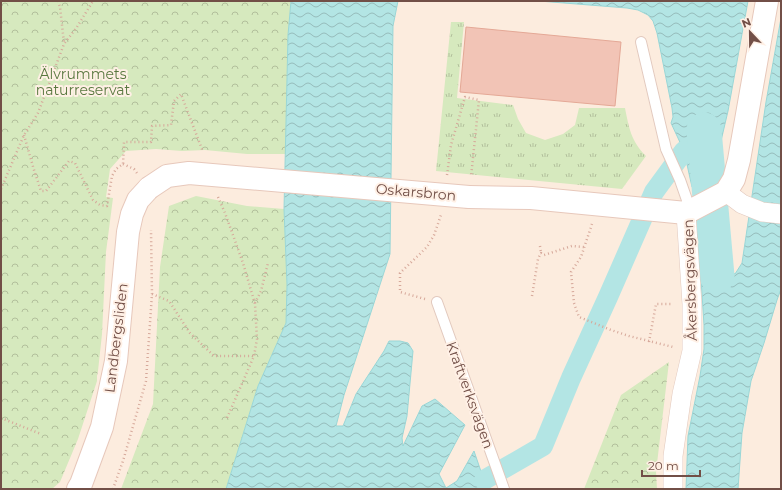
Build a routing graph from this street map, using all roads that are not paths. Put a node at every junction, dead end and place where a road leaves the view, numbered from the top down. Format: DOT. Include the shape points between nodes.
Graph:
graph roads {
  1 [pos="767,1"];
  2 [pos="642,42"];
  3 [pos="149,188"];
  4 [pos="725,197"];
  5 [pos="683,213"];
  6 [pos="781,214"];
  7 [pos="437,302"];
  8 [pos="78,489"];
  9 [pos="504,489"];
  10 [pos="673,489"];
  1 -- 4 [label="street" via="739,160 734,179"];
  2 -- 5 [label="lane" via="666,149 687,200"];
  3 -- 5 [label="street, Oskarsbron, bridge" via="167,176 189,172 469,197 531,198"];
  3 -- 8 [label="street, Landbergsliden" via="138,200 132,214 128,232 116,361 102,427"];
  4 -- 5 [label="street, Åkersbergsvägen"];
  4 -- 6 [label="street" via="762,212"];
  5 -- 10 [label="street, Åkersbergsvägen" via="692,304 692,351 682,394 673,456"];
  7 -- 9 [label="lane, Kraftverksvägen"];
}
